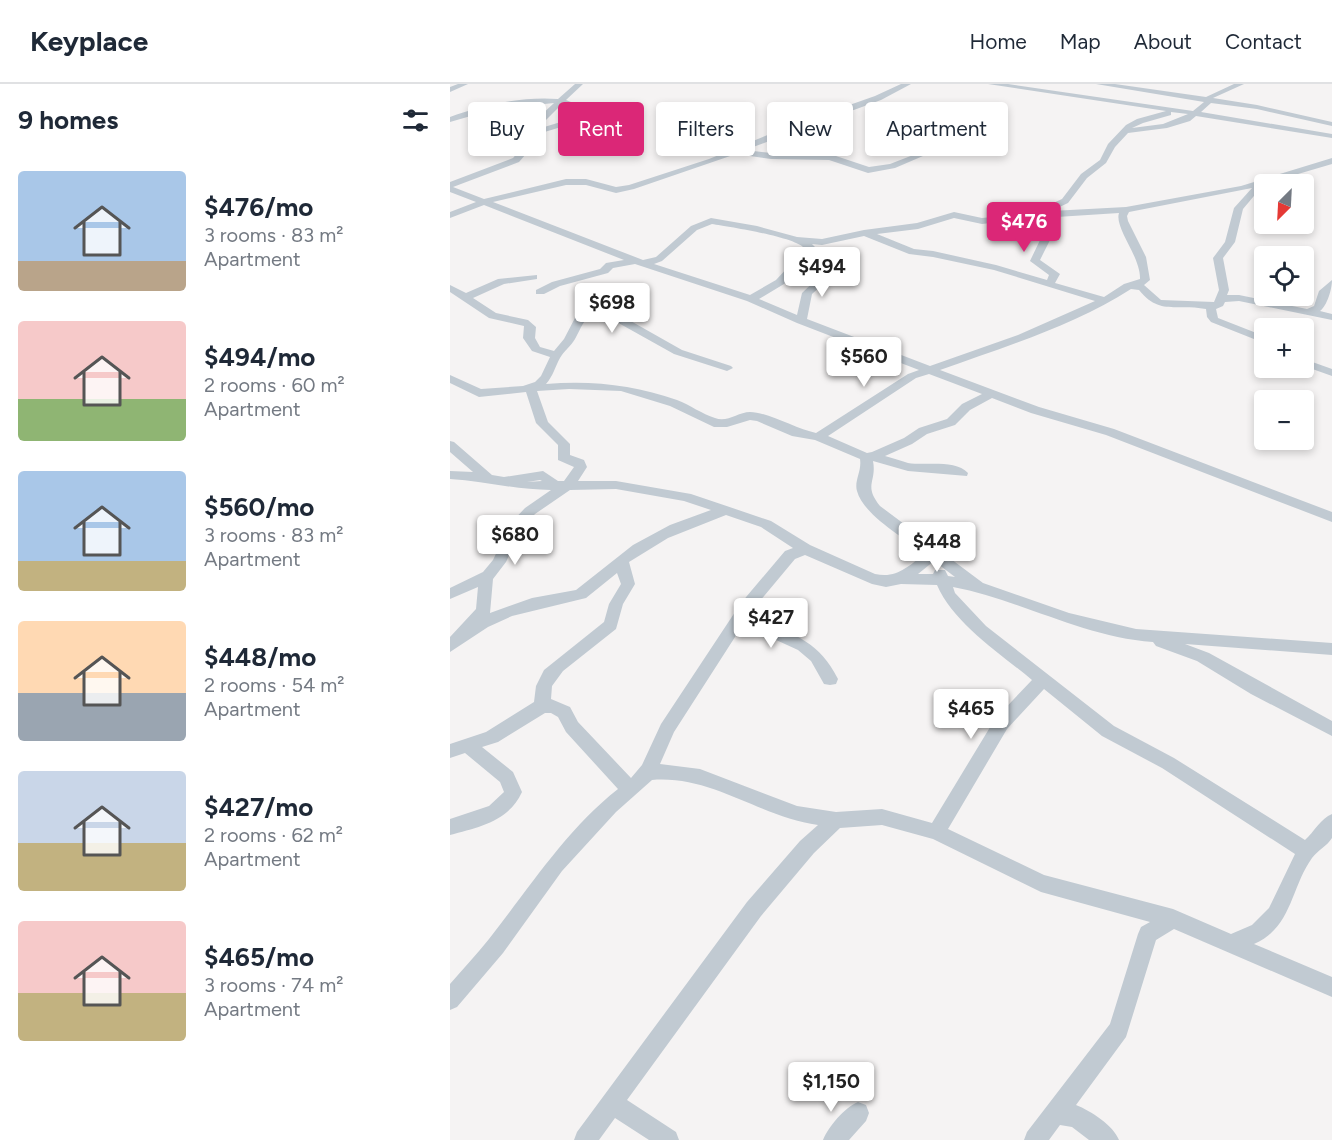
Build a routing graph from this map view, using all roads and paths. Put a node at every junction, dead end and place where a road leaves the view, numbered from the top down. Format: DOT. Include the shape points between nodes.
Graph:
graph roads {
  1 [pos="464,84"];
  2 [pos="579,84"];
  3 [pos="907,84"];
  4 [pos="992,84"];
  5 [pos="1100,84"];
  6 [pos="1240,84"];
  7 [pos="450,90"];
  8 [pos="1207,100"];
  9 [pos="559,102"];
  10 [pos="558,103"];
  11 [pos="1139,105"];
  12 [pos="468,111"];
  13 [pos="450,113"];
  14 [pos="1189,113"];
  15 [pos="468,115"];
  16 [pos="546,115"];
  17 [pos="450,120"];
  18 [pos="1320,121"];
  19 [pos="1243,122"];
  20 [pos="1332,124"];
  21 [pos="1332,136"];
  22 [pos="755,144"];
  23 [pos="755,154"];
  24 [pos="520,156"];
  25 [pos="725,156"];
  26 [pos="918,156"];
  27 [pos="1331,161"];
  28 [pos="1291,174"];
  29 [pos="451,185"];
  30 [pos="1254,185"];
  31 [pos="535,189"];
  32 [pos="565,191"];
  33 [pos="1254,191"];
  34 [pos="484,202"];
  35 [pos="1126,210"];
  36 [pos="450,215"];
  37 [pos="1035,215"];
  38 [pos="862,233"];
  39 [pos="803,241"];
  40 [pos="640,262"];
  41 [pos="831,271"];
  42 [pos="533,277"];
  43 [pos="1332,283"];
  44 [pos="1050,284"];
  45 [pos="1136,285"];
  46 [pos="450,288"];
  47 [pos="540,292"];
  48 [pos="468,296"];
  49 [pos="751,299"];
  50 [pos="1218,299"];
  51 [pos="1105,301"];
  52 [pos="1308,312"];
  53 [pos="1332,317"];
  54 [pos="801,321"];
  55 [pos="1254,335"];
  56 [pos="556,355"];
  57 [pos="1314,366"];
  58 [pos="727,368"];
  59 [pos="927,369"];
  60 [pos="913,370"];
  61 [pos="1332,373"];
  62 [pos="450,378"];
  63 [pos="529,387"];
  64 [pos="993,393"];
  65 [pos="818,437"];
  66 [pos="912,438"];
  67 [pos="450,445"];
  68 [pos="857,452"];
  69 [pos="874,456"];
  70 [pos="569,460"];
  71 [pos="894,462"];
  72 [pos="962,474"];
  73 [pos="450,475"];
  74 [pos="540,475"];
  75 [pos="496,480"];
  76 [pos="562,485"];
  77 [pos="727,510"];
  78 [pos="1332,517"];
  79 [pos="795,548"];
  80 [pos="932,553"];
  81 [pos="621,561"];
  82 [pos="487,576"];
  83 [pos="901,579"];
  84 [pos="942,580"];
  85 [pos="978,587"];
  86 [pos="450,594"];
  87 [pos="746,607"];
  88 [pos="464,635"];
  89 [pos="1136,635"];
  90 [pos="450,646"];
  91 [pos="1332,650"];
  92 [pos="830,679"];
  93 [pos="1043,679"];
  94 [pos="542,706"];
  95 [pos="1332,729"];
  96 [pos="468,746"];
  97 [pos="450,751"];
  98 [pos="647,773"];
  99 [pos="630,789"];
  100 [pos="836,820"];
  101 [pos="1332,822"];
  102 [pos="450,827"];
  103 [pos="936,832"];
  104 [pos="1306,851"];
  105 [pos="1173,919"];
  106 [pos="1232,943"];
  107 [pos="1332,987"];
  108 [pos="450,1000"];
  109 [pos="612,1104"];
  110 [pos="858,1113"];
  111 [pos="1057,1114"];
  112 [pos="585,1140"];
  113 [pos="668,1140"];
  114 [pos="834,1140"];
  115 [pos="1035,1140"];
  116 [pos="1108,1140"];
  1 -- 7 [label="street"];
  2 -- 9 [label="street"];
  3 -- 22 [label="street"];
  4 -- 11 [label="street"];
  5 -- 8 [label="street"];
  6 -- 8 [label="street"];
  8 -- 14 [label="street"];
  8 -- 18 [label="street"];
  10 -- 16 [label="street"];
  11 -- 14 [label="street"];
  11 -- 14 [label="street"];
  12 -- 13 [label="street"];
  14 -- 19 [label="street"];
  14 -- 37 [label="street" via="1140,120 1129,127 1065,201"];
  15 -- 17 [label="street"];
  18 -- 19 [label="street"];
  18 -- 20 [label="street"];
  19 -- 21 [label="street"];
  23 -- 26 [label="street" via="830,157 868,170"];
  24 -- 29 [label="street"];
  25 -- 31 [label="street" via="622,189 580,181"];
  27 -- 28 [label="street"];
  29 -- 34 [label="street"];
  30 -- 35 [label="street"];
  31 -- 32 [label="street"];
  31 -- 34 [label="street"];
  33 -- 50 [label="street" via="1239,208 1230,242 1218,258"];
  34 -- 36 [label="street"];
  34 -- 40 [label="street"];
  35 -- 37 [label="street"];
  35 -- 45 [label="street" via="1123,221 1146,275"];
  37 -- 38 [label="street" via="976,221 952,215 918,226"];
  37 -- 44 [label="street" via="1046,238 1035,261 1055,274"];
  38 -- 39 [label="street" via="827,241"];
  38 -- 44 [label="street" via="912,252"];
  39 -- 40 [label="street" via="711,221 694,228 659,259"];
  39 -- 49 [label="street" via="810,250 780,282"];
  40 -- 47 [label="street" via="610,265 604,271"];
  40 -- 49 [label="street"];
  41 -- 54 [label="street" via="807,293"];
  42 -- 48 [label="street" via="502,281"];
  43 -- 52 [label="street" via="1324,291 1319,308"];
  44 -- 51 [label="street"];
  45 -- 50 [label="street" via="1159,303"];
  45 -- 51 [label="street" via="1124,287"];
  46 -- 48 [label="street"];
  48 -- 56 [label="street" via="496,317 526,322 531,327 529,338 535,348"];
  49 -- 54 [label="street"];
  50 -- 52 [label="street" via="1239,298"];
  50 -- 55 [label="street" via="1212,317"];
  51 -- 59 [label="street" via="1022,337"];
  52 -- 53 [label="street"];
  54 -- 60 [label="street"];
  56 -- 58 [label="street" via="580,318 597,310 609,313 668,348"];
  56 -- 63 [label="street" via="546,376"];
  57 -- 61 [label="street"];
  59 -- 60 [label="street"];
  59 -- 64 [label="street"];
  60 -- 65 [label="street"];
  62 -- 63 [label="street" via="477,393"];
  63 -- 65 [label="street" via="597,386 633,391 679,405 714,423 753,416"];
  63 -- 70 [label="street" via="539,416 564,444 563,457"];
  64 -- 66 [label="street" via="966,407 951,422"];
  64 -- 78 [label="street" via="1139,442"];
  65 -- 68 [label="street"];
  66 -- 69 [label="street"];
  66 -- 71 [label="street"];
  67 -- 75 [label="street"];
  68 -- 69 [label="street"];
  68 -- 80 [label="street" via="866,457 868,464 861,486 868,502"];
  69 -- 71 [label="street"];
  70 -- 74 [label="street"];
  70 -- 76 [label="street" via="581,467"];
  71 -- 72 [label="street" via="916,469 941,468"];
  73 -- 75 [label="street"];
  74 -- 75 [label="street"];
  74 -- 76 [label="street"];
  75 -- 76 [label="street" via="527,486"];
  76 -- 77 [label="street" via="616,485 686,497"];
  76 -- 82 [label="street" via="524,516"];
  77 -- 79 [label="street" via="766,524"];
  77 -- 81 [label="street" via="681,525"];
  79 -- 83 [label="street" via="872,579"];
  79 -- 87 [label="street"];
  80 -- 83 [label="street" via="922,566"];
  80 -- 84 [label="street"];
  80 -- 85 [label="street"];
  81 -- 88 [label="street" via="580,594 521,606"];
  81 -- 94 [label="street" via="627,584 611,625 556,667 544,686"];
  82 -- 86 [label="street"];
  82 -- 88 [label="street" via="483,610"];
  83 -- 84 [label="street"];
  84 -- 85 [label="street"];
  84 -- 93 [label="street" via="949,596 981,630"];
  85 -- 89 [label="street" via="1067,618"];
  87 -- 92 [label="street" via="751,622 818,657"];
  87 -- 98 [label="street" via="667,729"];
  88 -- 90 [label="street"];
  89 -- 91 [label="street"];
  89 -- 95 [label="street" via="1203,657"];
  93 -- 103 [label="street" via="1001,724"];
  93 -- 104 [label="street" via="1108,731 1168,763"];
  94 -- 96 [label="street" via="515,725"];
  94 -- 99 [label="street" via="554,706 564,712 572,728"];
  96 -- 97 [label="street"];
  96 -- 102 [label="street" via="507,777 513,792 496,812"];
  98 -- 99 [label="street"];
  98 -- 100 [label="street" via="678,771 788,811"];
  99 -- 108 [label="street" via="555,865 496,946"];
  100 -- 103 [label="street" via="882,817"];
  100 -- 109 [label="street" via="807,847 754,909"];
  101 -- 104 [label="street"];
  103 -- 105 [label="street" via="1041,883"];
  104 -- 106 [label="street" via="1276,915 1259,932"];
  105 -- 106 [label="street"];
  105 -- 111 [label="street" via="1148,934 1119,1030"];
  106 -- 107 [label="street"];
  109 -- 112 [label="street"];
  109 -- 113 [label="street"];
  110 -- 114 [label="street"];
  111 -- 115 [label="street"];
  111 -- 116 [label="street" via="1076,1116"];
}
